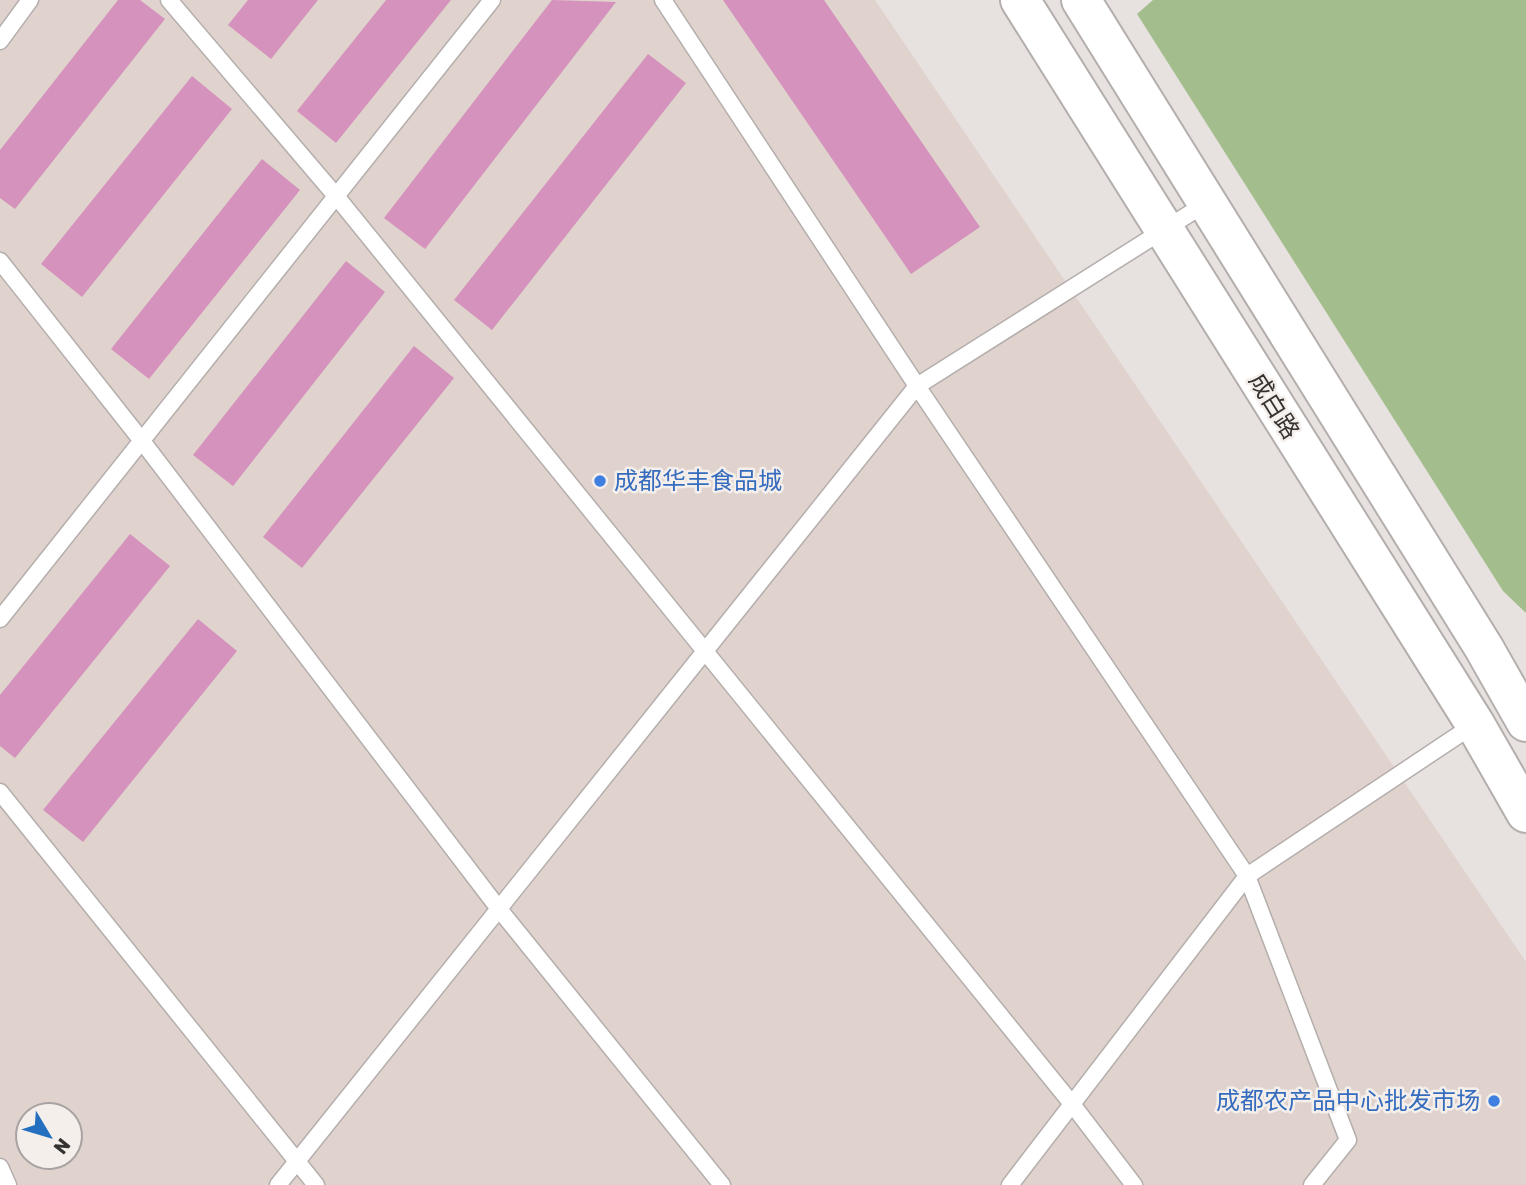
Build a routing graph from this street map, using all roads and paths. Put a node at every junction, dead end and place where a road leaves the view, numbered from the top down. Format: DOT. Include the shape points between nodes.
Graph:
graph roads {
  1 [pos="30,0"];
  2 [pos="169,0"];
  3 [pos="492,0"];
  4 [pos="663,0"];
  5 [pos="1020,0"];
  6 [pos="1081,0"];
  7 [pos="0,41"];
  8 [pos="336,196"];
  9 [pos="1208,202"];
  10 [pos="1164,232"];
  11 [pos="0,261"];
  12 [pos="917,386"];
  13 [pos="142,441"];
  14 [pos="0,619"];
  15 [pos="1484,648"];
  16 [pos="704,652"];
  17 [pos="1526,666"];
  18 [pos="1526,722"];
  19 [pos="1475,724"];
  20 [pos="0,792"];
  21 [pos="1526,813"];
  22 [pos="1247,876"];
  23 [pos="499,909"];
  24 [pos="1072,1104"];
  25 [pos="297,1161"];
  26 [pos="0,1167"];
  27 [pos="8,1185"];
  28 [pos="278,1185"];
  29 [pos="316,1185"];
  30 [pos="722,1185"];
  31 [pos="1010,1185"];
  32 [pos="1134,1185"];
  33 [pos="1312,1185"];
  1 -- 7 [label="lane"];
  2 -- 8 [label="lane"];
  3 -- 8 [label="lane"];
  4 -- 12 [label="lane"];
  5 -- 10 [label="street, 成白路"];
  6 -- 9 [label="street, 成白路"];
  8 -- 13 [label="lane"];
  8 -- 16 [label="lane"];
  9 -- 10 [label="lane"];
  9 -- 15 [label="street, 成白路"];
  10 -- 12 [label="lane"];
  10 -- 19 [label="street, 成白路"];
  11 -- 13 [label="lane"];
  12 -- 16 [label="lane"];
  12 -- 22 [label="lane"];
  13 -- 14 [label="lane"];
  13 -- 23 [label="lane"];
  15 -- 17 [label="street"];
  15 -- 18 [label="street, 成白路"];
  16 -- 23 [label="lane"];
  16 -- 24 [label="lane"];
  19 -- 21 [label="street, 成白路"];
  19 -- 22 [label="lane"];
  20 -- 25 [label="lane"];
  22 -- 24 [label="lane"];
  22 -- 33 [label="lane" via="1349,1140"];
  23 -- 25 [label="lane"];
  23 -- 30 [label="lane"];
  24 -- 31 [label="lane"];
  24 -- 32 [label="lane"];
  25 -- 28 [label="lane"];
  25 -- 29 [label="lane"];
  26 -- 27 [label="lane"];
}
